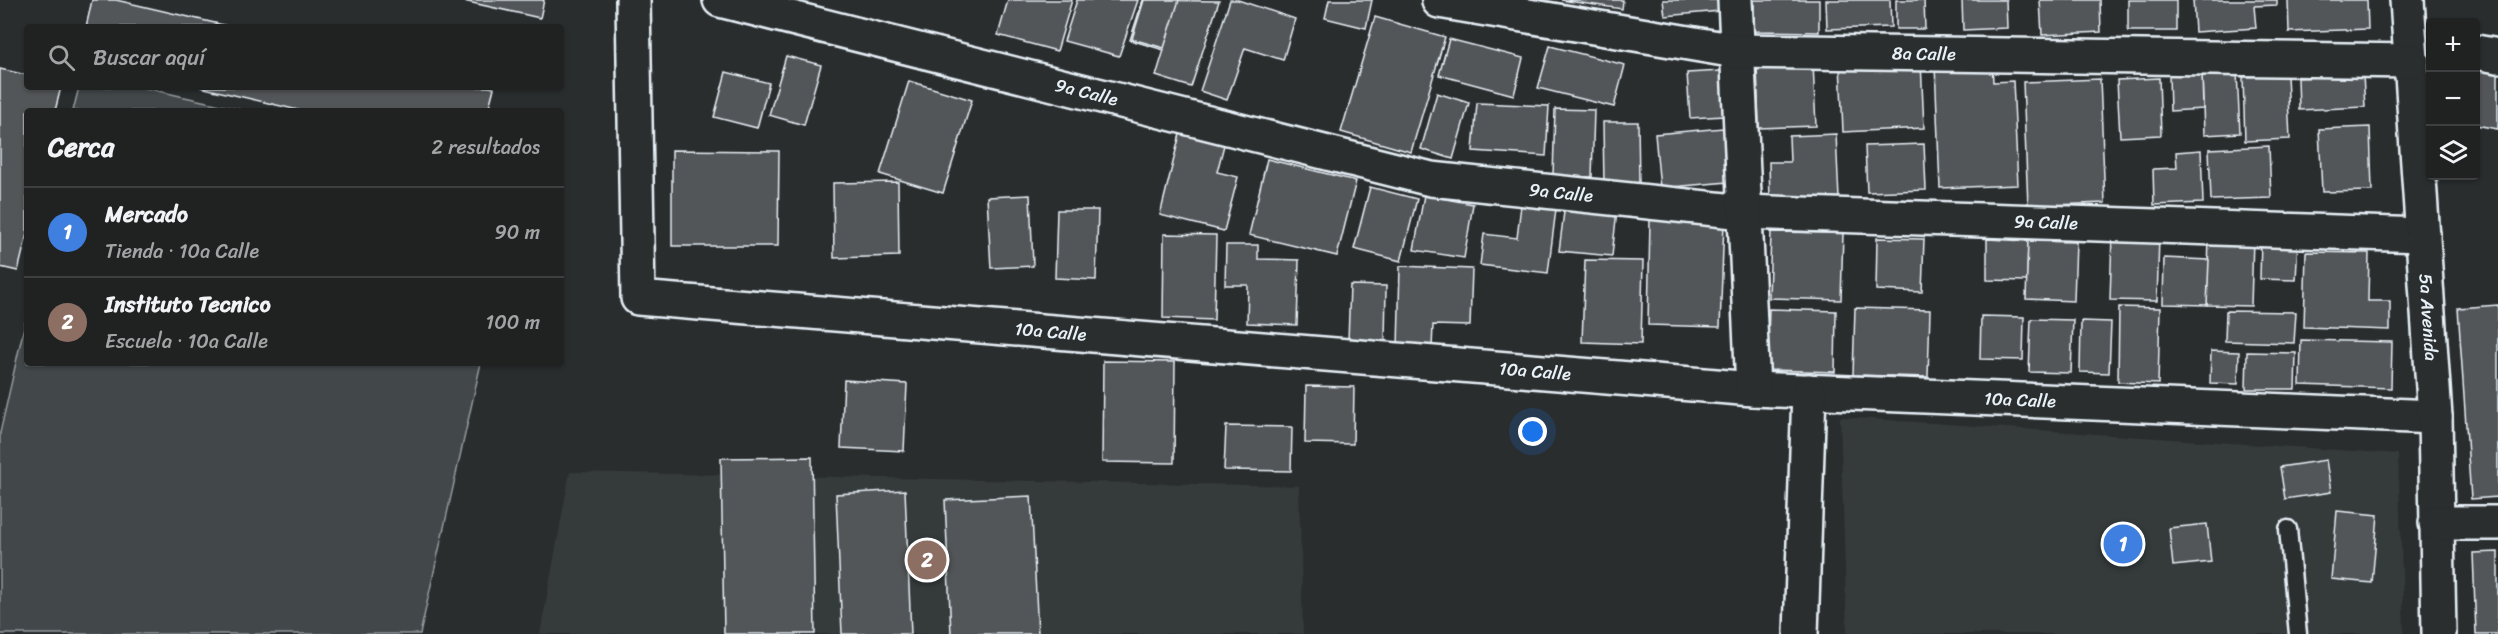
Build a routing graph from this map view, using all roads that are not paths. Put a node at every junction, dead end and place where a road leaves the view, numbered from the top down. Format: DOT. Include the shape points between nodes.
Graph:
graph roads {
  1 [pos="633,0"];
  2 [pos="720,0"];
  3 [pos="1736,0"];
  4 [pos="2407,0"];
  5 [pos="1439,1"];
  6 [pos="2417,48"];
  7 [pos="1736,51"];
  8 [pos="2480,53"];
  9 [pos="2498,56"];
  10 [pos="1744,212"];
  11 [pos="2423,235"];
  12 [pos="1753,389"];
  13 [pos="1809,391"];
  14 [pos="2435,417"];
  15 [pos="2498,523"];
  16 [pos="2436,524"];
  17 [pos="2288,529"];
  18 [pos="1801,634"];
  19 [pos="2298,634"];
  20 [pos="2439,634"];
  1 -- 12 [label="street, 10a Calle" via="638,298"];
  2 -- 10 [label="street, 9a Calle" via="1431,179"];
  3 -- 7 [label="street"];
  4 -- 6 [label="street, 5a Avenida"];
  5 -- 7 [label="street, 8a Calle"];
  6 -- 7 [label="street, 8a Calle"];
  6 -- 11 [label="street, 5a Avenida"];
  7 -- 10 [label="street"];
  8 -- 9 [label="street"];
  10 -- 11 [label="street, 9a Calle"];
  10 -- 12 [label="street"];
  11 -- 14 [label="street, 5a Avenida"];
  12 -- 13 [label="street, 10a Calle"];
  13 -- 14 [label="street, 10a Calle"];
  13 -- 18 [label="street"];
  14 -- 16 [label="street, 5a Avenida"];
  15 -- 16 [label="street"];
  16 -- 20 [label="street, 5a Avenida"];
  17 -- 19 [label="lane"];
}
